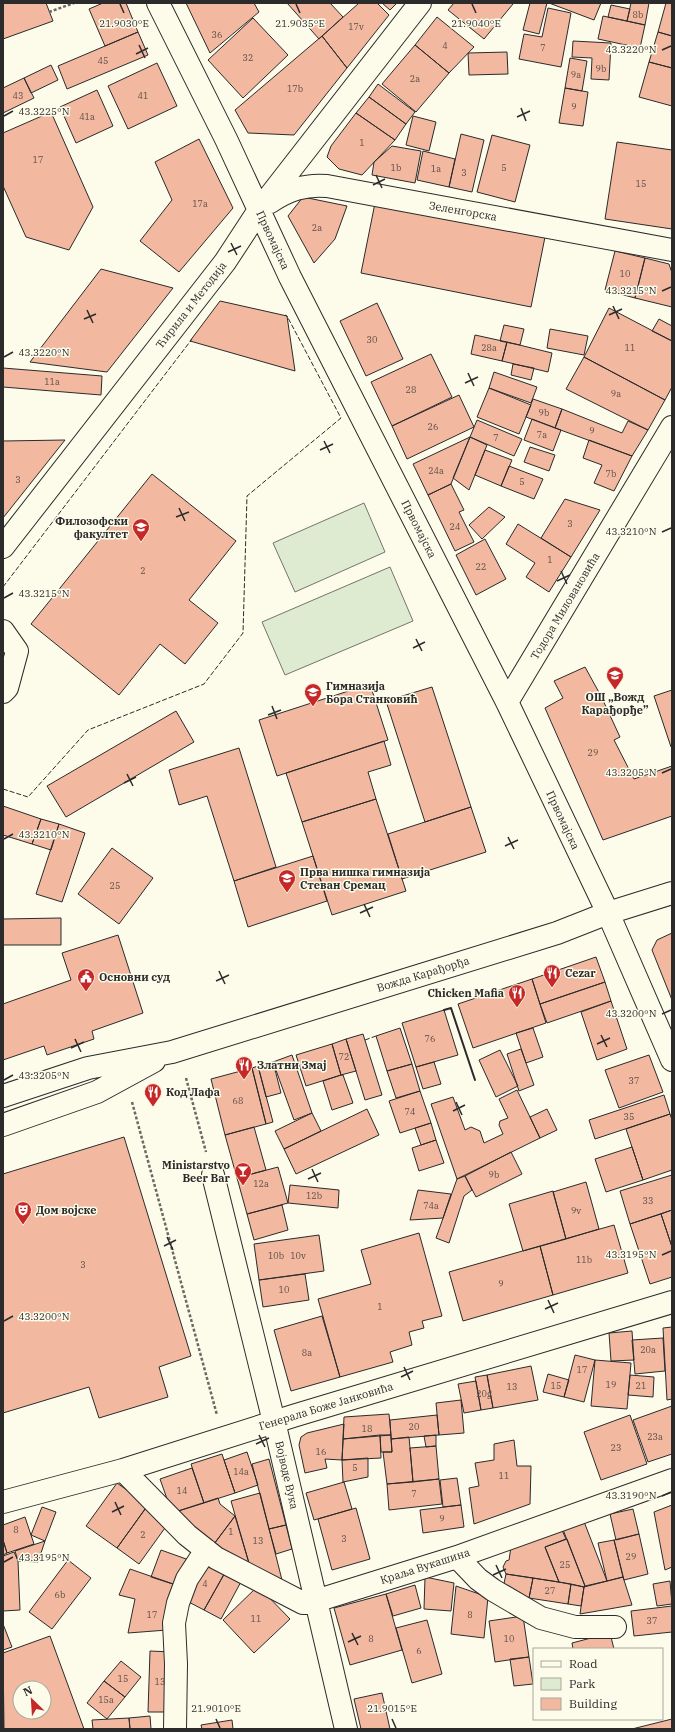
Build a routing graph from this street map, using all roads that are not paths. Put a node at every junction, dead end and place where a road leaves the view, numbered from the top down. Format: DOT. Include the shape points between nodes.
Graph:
graph roads {
  1 [pos="158,3"];
  2 [pos="420,3"];
  3 [pos="259,210"];
  4 [pos="672,250"];
  5 [pos="672,427"];
  6 [pos="3,547"];
  7 [pos="3,631"];
  8 [pos="3,692"];
  9 [pos="507,702"];
  10 [pos="672,893"];
  11 [pos="608,913"];
  12 [pos="172,1052"];
  13 [pos="672,1060"];
  14 [pos="3,1096"];
  15 [pos="3,1125"];
  16 [pos="213,1175"];
  17 [pos="672,1302"];
  18 [pos="274,1422"];
  19 [pos="123,1470"];
  20 [pos="672,1480"];
  21 [pos="3,1502"];
  22 [pos="206,1550"];
  23 [pos="457,1557"];
  24 [pos="316,1600"];
  25 [pos="615,1627"];
  26 [pos="176,1729"];
  27 [pos="346,1729"];
  1 -- 3 [label="street, Првомајска"];
  2 -- 3 [label="street, Ћирила и Методија"];
  3 -- 4 [label="street, Зеленгорска" via="291,190 315,185 336,187"];
  3 -- 6 [label="street, Ћирила и Методија" via="225,262"];
  3 -- 9 [label="street, Првомајска" via="293,282"];
  5 -- 9 [label="street, Тодора Миловановића"];
  7 -- 8 [label="street" via="18,651 7,688"];
  9 -- 11 [label="street, Првомајска"];
  10 -- 11 [label="street, Вожда Карађорђа"];
  11 -- 12 [label="street, Вожда Карађорђа" via="557,933"];
  11 -- 13 [label="street, Првомајска"];
  12 -- 14 [label="street, Вожда Карађорђа" via="88,1068"];
  12 -- 15 [label="street, Вожда Карађорђа" via="97,1092"];
  16 -- 18 [label="street, Војводе Вука"];
  17 -- 18 [label="street, Генерала Боже Јанковића"];
  18 -- 19 [label="street, Генерала Боже Јанковића"];
  18 -- 24 [label="street, Војводе Вука"];
  19 -- 21 [label="street, Генерала Боже Јанковића"];
  19 -- 22 [label="street, Краља Вукашина" via="187,1535"];
  20 -- 23 [label="street, Краља Вукашина"];
  22 -- 24 [label="street, Краља Вукашина" via="216,1558 303,1603"];
  22 -- 26 [label="street" via="187,1579 174,1623"];
  23 -- 24 [label="street, Краља Вукашина"];
  23 -- 25 [label="street" via="488,1587 541,1618 575,1627"];
  24 -- 27 [label="street, Војводе Вука"];
}
